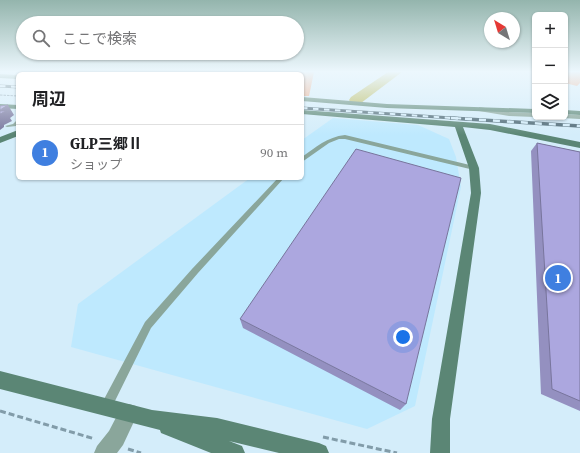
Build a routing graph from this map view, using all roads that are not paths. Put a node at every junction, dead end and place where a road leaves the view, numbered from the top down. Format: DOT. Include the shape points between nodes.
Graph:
graph roads {
  1 [pos="304,99"];
  2 [pos="0,106"];
  3 [pos="16,107"];
  4 [pos="16,108"];
  5 [pos="480,109"];
  6 [pos="532,111"];
  7 [pos="304,112"];
  8 [pos="568,112"];
  9 [pos="580,112"];
  10 [pos="5,114"];
  11 [pos="532,115"];
  12 [pos="568,116"];
  13 [pos="580,117"];
  14 [pos="16,124"];
  15 [pos="458,124"];
  16 [pos="7,126"];
  17 [pos="16,135"];
  18 [pos="0,140"];
  19 [pos="580,145"];
  20 [pos="304,158"];
  21 [pos="474,168"];
  22 [pos="279,180"];
  23 [pos="0,380"];
  24 [pos="106,407"];
  25 [pos="129,413"];
  26 [pos="152,419"];
  27 [pos="321,445"];
  28 [pos="108,448"];
  29 [pos="235,453"];
  30 [pos="440,453"];
  1 -- 5 [label="street" via="374,106"];
  2 -- 3 [label="street"];
  4 -- 10 [label="lane"];
  5 -- 6 [label="street"];
  5 -- 11 [label="street"];
  7 -- 15 [label="street"];
  8 -- 9 [label="street"];
  12 -- 13 [label="street"];
  14 -- 16 [label="lane"];
  15 -- 19 [label="street" via="496,128"];
  15 -- 21 [label="street"];
  17 -- 18 [label="street"];
  20 -- 21 [label="lane" via="328,140 345,137"];
  21 -- 30 [label="street" via="476,193 441,419"];
  22 -- 24 [label="lane" via="194,271 148,325"];
  23 -- 24 [label="street"];
  24 -- 25 [label="street"];
  25 -- 26 [label="street"];
  25 -- 28 [label="street"];
  26 -- 27 [label="street"];
  26 -- 29 [label="street"];
}
